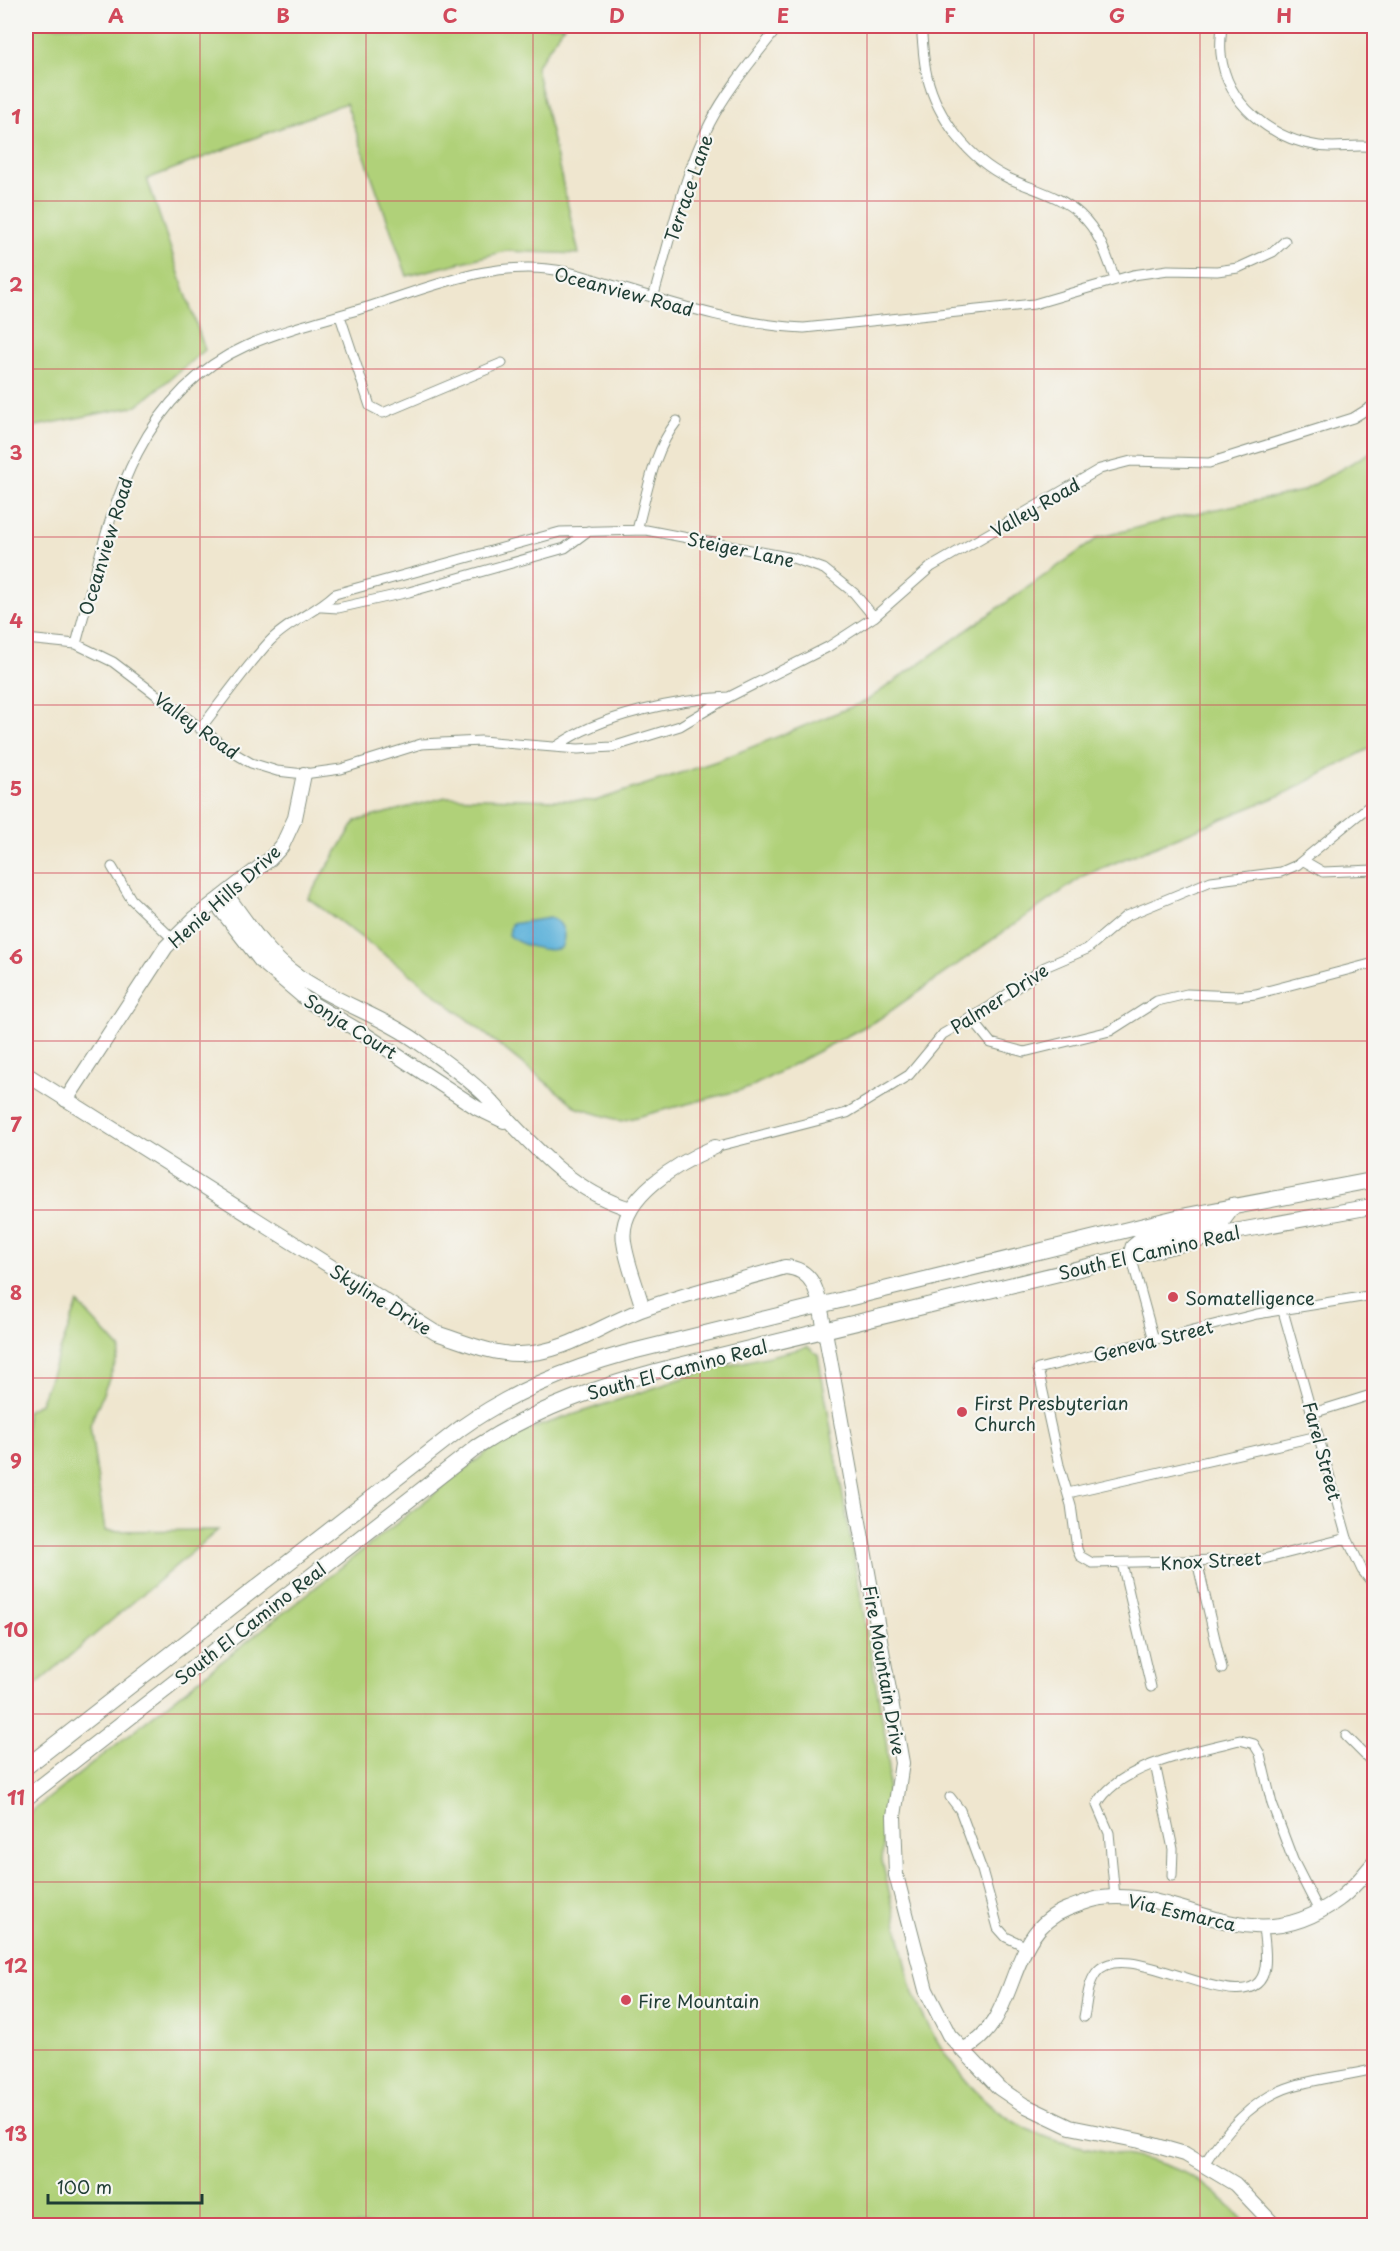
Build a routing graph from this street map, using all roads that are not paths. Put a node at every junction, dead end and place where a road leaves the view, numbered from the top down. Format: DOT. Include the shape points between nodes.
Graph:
graph roads {
  1 [pos="779,26"];
  2 [pos="921,26"];
  3 [pos="1222,26"];
  4 [pos="1374,147"];
  5 [pos="1284,241"];
  6 [pos="1115,279"];
  7 [pos="653,297"];
  8 [pos="340,315"];
  9 [pos="502,363"];
  10 [pos="1374,405"];
  11 [pos="677,421"];
  12 [pos="637,530"];
  13 [pos="588,531"];
  14 [pos="322,607"];
  15 [pos="874,616"];
  16 [pos="26,639"];
  17 [pos="76,644"];
  18 [pos="729,697"];
  19 [pos="200,729"];
  20 [pos="557,746"];
  21 [pos="304,774"];
  22 [pos="1374,802"];
  23 [pos="1304,861"];
  24 [pos="112,867"];
  25 [pos="1374,870"];
  26 [pos="220,898"];
  27 [pos="174,940"];
  28 [pos="1374,963"];
  29 [pos="971,1018"];
  30 [pos="26,1074"];
  31 [pos="66,1101"];
  32 [pos="509,1124"];
  33 [pos="715,1148"];
  34 [pos="1374,1180"];
  35 [pos="1234,1205"];
  36 [pos="1374,1206"];
  37 [pos="631,1209"];
  38 [pos="1131,1256"];
  39 [pos="1374,1295"];
  40 [pos="820,1307"];
  41 [pos="643,1309"];
  42 [pos="1283,1311"];
  43 [pos="825,1331"];
  44 [pos="1154,1340"];
  45 [pos="1374,1394"];
  46 [pos="1313,1413"];
  47 [pos="1318,1436"];
  48 [pos="1068,1493"];
  49 [pos="1347,1538"];
  50 [pos="1197,1561"];
  51 [pos="1122,1563"];
  52 [pos="1372,1579"];
  53 [pos="1222,1669"];
  54 [pos="1151,1687"];
  55 [pos="1346,1736"];
  56 [pos="1155,1764"];
  57 [pos="1374,1764"];
  58 [pos="26,1767"];
  59 [pos="950,1797"];
  60 [pos="26,1798"];
  61 [pos="1370,1868"];
  62 [pos="1172,1876"];
  63 [pos="1115,1897"];
  64 [pos="1319,1911"];
  65 [pos="1263,1926"];
  66 [pos="1025,1946"];
  67 [pos="1084,2018"];
  68 [pos="962,2050"];
  69 [pos="1374,2069"];
  70 [pos="1204,2164"];
  71 [pos="1275,2226"];
  1 -- 7 [label="street, Terrace Lane" via="727,94 710,124 695,158"];
  2 -- 6 [label="street" via="926,75 933,97 967,148 1007,177 1061,198 1083,216 1100,240"];
  3 -- 4 [label="street" via="1221,54 1229,82 1245,108 1266,127 1289,140 1321,147"];
  5 -- 6 [label="street, Oceanview Road" via="1273,252 1238,268 1217,272 1168,270"];
  6 -- 7 [label="street, Oceanview Road" via="1034,304 804,328 713,315"];
  7 -- 8 [label="street, Oceanview Road" via="566,272 490,269"];
  8 -- 9 [label="street" via="370,406 383,413"];
  8 -- 17 [label="street, Oceanview Road" via="246,346 205,369 167,406 131,461 116,500"];
  10 -- 15 [label="street, Valley Road" via="1353,417 1209,463 1131,461 1100,469 931,567"];
  11 -- 12 [label="street" via="660,450"];
  12 -- 13 [label="street, Steiger Lane"];
  12 -- 15 [label="street, Steiger Lane" via="793,558 824,569 854,593"];
  13 -- 14 [label="street, Steiger Lane" via="565,548 409,592 338,608"];
  13 -- 14 [label="street, Steiger Lane" via="560,532 334,594"];
  14 -- 19 [label="street, Steiger Lane" via="296,618 271,640"];
  15 -- 18 [label="street, Valley Road" via="828,647"];
  16 -- 17 [label="street, Valley Road"];
  17 -- 19 [label="street, Valley Road" via="113,662"];
  18 -- 20 [label="street, Valley Road" via="616,719 575,732"];
  18 -- 20 [label="street, Valley Road" via="680,726 612,747"];
  19 -- 21 [label="street, Valley Road" via="251,763"];
  20 -- 21 [label="street, Valley Road" via="481,741 422,744 341,769"];
  21 -- 26 [label="street, Henie Hills Drive" via="295,818 282,846"];
  22 -- 23 [label="street, Palmer Drive"];
  23 -- 25 [label="street" via="1323,872"];
  23 -- 29 [label="street, Palmer Drive" via="1281,872 1211,880 1126,916 1086,949 1045,967"];
  24 -- 27 [label="street" via="131,899"];
  26 -- 27 [label="street, Henie Hills Drive"];
  26 -- 32 [label="street, Sonja Court" via="297,976 400,1029 487,1098"];
  26 -- 32 [label="street, Sonja Court" via="261,961 308,1000 477,1108"];
  27 -- 31 [label="street, Henie Hills Drive"];
  28 -- 29 [label="street" via="1256,994 1187,994 1157,1001 1110,1030 1024,1052 991,1043"];
  29 -- 33 [label="street, Palmer Drive" via="943,1034 909,1075 847,1113"];
  30 -- 31 [label="street, Skyline Drive"];
  31 -- 41 [label="street, Skyline Drive" via="435,1333 518,1354 575,1342"];
  32 -- 37 [label="street, Sonja Court" via="568,1178 605,1201"];
  33 -- 37 [label="street, Palmer Drive" via="652,1184"];
  34 -- 35 [label="main road, South El Camino Real"];
  35 -- 38 [label="main road" via="1223,1220 1139,1242"];
  35 -- 40 [label="main road, South El Camino Real"];
  36 -- 38 [label="main road, South El Camino Real" via="1258,1226"];
  37 -- 41 [label="street, Palmer Drive" via="624,1223 623,1240"];
  38 -- 43 [label="main road, South El Camino Real"];
  38 -- 44 [label="street"];
  39 -- 42 [label="street, Geneva Street"];
  40 -- 41 [label="street, Skyline Drive" via="813,1281 799,1268 785,1267"];
  40 -- 43 [label="street, Fire Mountain Drive"];
  40 -- 58 [label="main road, South El Camino Real" via="593,1363 542,1381 488,1409"];
  42 -- 44 [label="street, Geneva Street"];
  42 -- 46 [label="street, Farel Street"];
  43 -- 60 [label="main road, South El Camino Real" via="611,1383 507,1427"];
  43 -- 68 [label="street, Fire Mountain Drive" via="902,1763 894,1824 896,1875 926,1990"];
  44 -- 48 [label="street, Geneva Street" via="1038,1369"];
  45 -- 46 [label="street"];
  46 -- 47 [label="street, Farel Street"];
  47 -- 48 [label="street"];
  47 -- 49 [label="street, Farel Street"];
  48 -- 51 [label="street, Knox Street" via="1080,1556 1092,1563"];
  49 -- 50 [label="street, Knox Street" via="1264,1559"];
  49 -- 52 [label="street, Farel Street" via="1362,1570"];
  50 -- 51 [label="street, Knox Street"];
  50 -- 53 [label="street"];
  51 -- 54 [label="street"];
  55 -- 57 [label="street"];
  56 -- 62 [label="street" via="1173,1849"];
  56 -- 63 [label="street" via="1102,1795 1097,1805 1109,1833"];
  56 -- 64 [label="street" via="1240,1740 1254,1744 1293,1860"];
  59 -- 66 [label="street" via="960,1810 975,1850 998,1928 1006,1937"];
  61 -- 64 [label="street, Via Esmarca" via="1340,1898"];
  63 -- 65 [label="street, Via Esmarca" via="1150,1902 1249,1928"];
  63 -- 66 [label="street, Via Esmarca" via="1064,1910 1042,1926"];
  64 -- 65 [label="street, Via Esmarca" via="1307,1918"];
  65 -- 67 [label="street" via="1265,1969 1249,1988 1230,1990 1128,1961 1104,1966 1096,1972"];
  66 -- 68 [label="street, Via Esmarca" via="999,2016 974,2044"];
  68 -- 70 [label="street, Fire Mountain Drive" via="999,2088 1070,2127 1140,2141"];
  69 -- 70 [label="street" via="1292,2086 1274,2094 1239,2118"];
  70 -- 71 [label="street, Fire Mountain Drive" via="1235,2184"];
}
